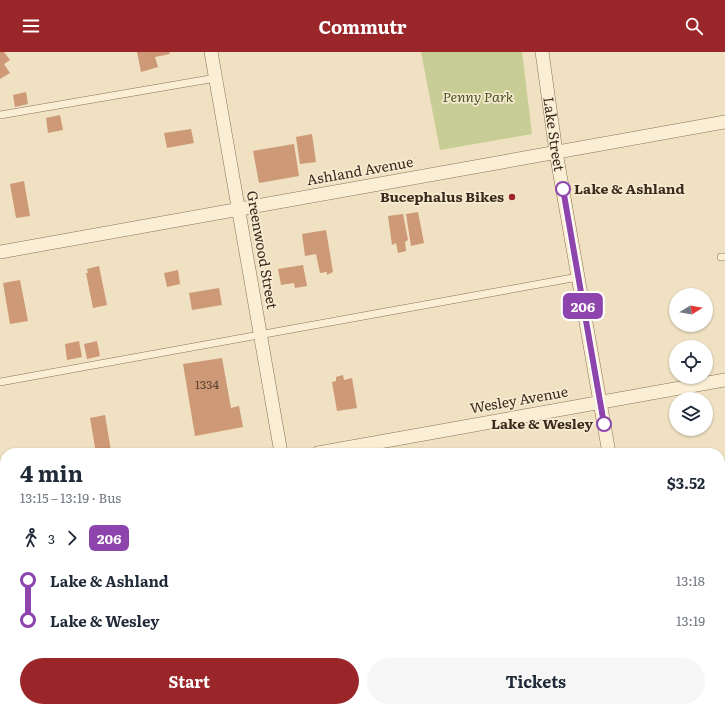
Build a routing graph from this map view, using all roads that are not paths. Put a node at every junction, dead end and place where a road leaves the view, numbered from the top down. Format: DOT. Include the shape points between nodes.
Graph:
graph roads {
  1 [pos="210,52"];
  2 [pos="542,52"];
  3 [pos="216,78"];
  4 [pos="0,115"];
  5 [pos="725,122"];
  6 [pos="556,152"];
  7 [pos="239,209"];
  8 [pos="0,252"];
  9 [pos="578,277"];
  10 [pos="260,336"];
  11 [pos="725,380"];
  12 [pos="0,382"];
  13 [pos="600,402"];
  14 [pos="280,448"];
  15 [pos="346,448"];
  16 [pos="608,448"];
  1 -- 3 [label="street, Greenwood Street"];
  2 -- 6 [label="street, Lake Street"];
  3 -- 4 [label="lane"];
  3 -- 7 [label="street, Greenwood Street"];
  5 -- 6 [label="street, Ashland Avenue"];
  6 -- 7 [label="street, Ashland Avenue"];
  6 -- 9 [label="street, Lake Street"];
  7 -- 8 [label="street, Ashland Avenue"];
  7 -- 10 [label="street, Greenwood Street"];
  9 -- 10 [label="lane"];
  9 -- 13 [label="street, Lake Street"];
  10 -- 12 [label="lane"];
  10 -- 14 [label="street, Greenwood Street"];
  11 -- 13 [label="street, Wesley Avenue"];
  13 -- 15 [label="street, Wesley Avenue"];
  13 -- 16 [label="street, Lake Street"];
}
